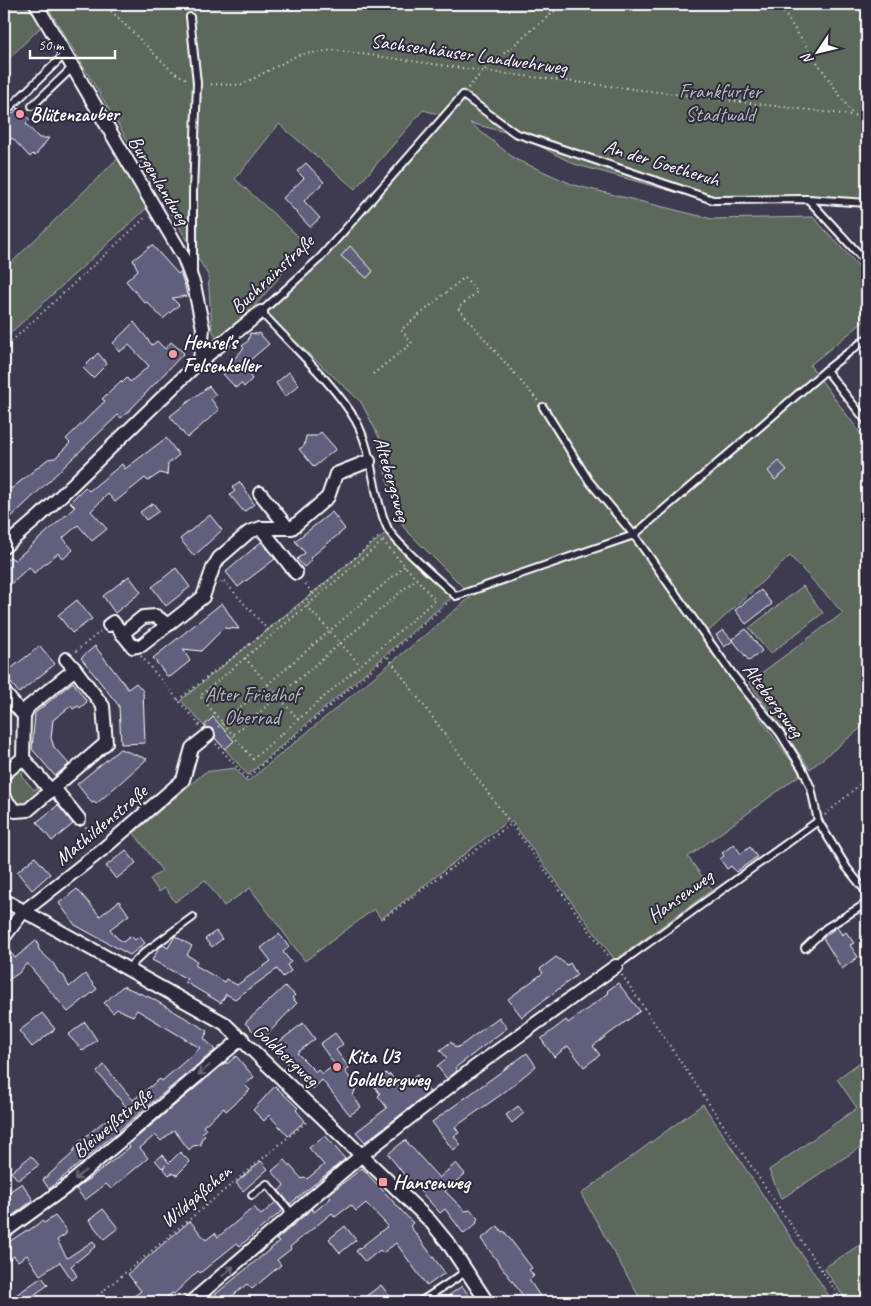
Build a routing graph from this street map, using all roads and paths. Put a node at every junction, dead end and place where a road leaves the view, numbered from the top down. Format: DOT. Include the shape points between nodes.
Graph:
graph roads {
  1 [pos="36,4"];
  2 [pos="104,4"];
  3 [pos="563,4"];
  4 [pos="778,4"];
  5 [pos="190,17"];
  6 [pos="64,55"];
  7 [pos="72,68"];
  8 [pos="483,71"];
  9 [pos="197,83"];
  10 [pos="463,95"];
  11 [pos="32,106"];
  12 [pos="4,113"];
  13 [pos="853,115"];
  14 [pos="867,117"];
  15 [pos="808,199"];
  16 [pos="867,202"];
  17 [pos="155,210"];
  18 [pos="867,263"];
  19 [pos="194,284"];
  20 [pos="261,312"];
  21 [pos="867,338"];
  22 [pos="4,341"];
  23 [pos="7,344"];
  24 [pos="4,348"];
  25 [pos="200,361"];
  26 [pos="826,370"];
  27 [pos="374,374"];
  28 [pos="543,407"];
  29 [pos="867,422"];
  30 [pos="369,461"];
  31 [pos="260,493"];
  32 [pos="261,528"];
  33 [pos="288,528"];
  34 [pos="388,529"];
  35 [pos="634,535"];
  36 [pos="4,547"];
  37 [pos="404,566"];
  38 [pos="296,573"];
  39 [pos="416,579"];
  40 [pos="313,594"];
  41 [pos="456,596"];
  42 [pos="203,597"];
  43 [pos="307,606"];
  44 [pos="109,625"];
  45 [pos="168,625"];
  46 [pos="268,630"];
  47 [pos="329,631"];
  48 [pos="122,634"];
  49 [pos="340,643"];
  50 [pos="133,647"];
  51 [pos="388,657"];
  52 [pos="245,658"];
  53 [pos="71,664"];
  54 [pos="361,666"];
  55 [pos="268,684"];
  56 [pos="4,692"];
  57 [pos="279,696"];
  58 [pos="178,700"];
  59 [pos="24,716"];
  60 [pos="298,719"];
  61 [pos="223,722"];
  62 [pos="234,734"];
  63 [pos="208,735"];
  64 [pos="23,758"];
  65 [pos="4,774"];
  66 [pos="867,778"];
  67 [pos="53,789"];
  68 [pos="4,798"];
  69 [pos="79,819"];
  70 [pos="818,821"];
  71 [pos="511,824"];
  72 [pos="103,849"];
  73 [pos="867,893"];
  74 [pos="4,900"];
  75 [pos="867,903"];
  76 [pos="23,912"];
  77 [pos="193,917"];
  78 [pos="384,918"];
  79 [pos="4,937"];
  80 [pos="805,948"];
  81 [pos="616,966"];
  82 [pos="127,969"];
  83 [pos="242,1038"];
  84 [pos="319,1112"];
  85 [pos="363,1154"];
  86 [pos="252,1195"];
  87 [pos="293,1215"];
  88 [pos="4,1232"];
  89 [pos="468,1271"];
  90 [pos="90,1302"];
  91 [pos="191,1302"];
  92 [pos="420,1302"];
  93 [pos="487,1302"];
  94 [pos="843,1302"];
  1 -- 6 [label="street, Burgenlandweg"];
  2 -- 9 [label="path, Sachsenhäuser Landwehrweg" via="173,72"];
  3 -- 8 [label="path"];
  4 -- 13 [label="path"];
  5 -- 9 [label="lane"];
  6 -- 7 [label="street, Burgenlandweg"];
  6 -- 12 [label="lane"];
  7 -- 11 [label="lane"];
  7 -- 17 [label="street, Burgenlandweg"];
  8 -- 9 [label="path, Sachsenhäuser Landwehrweg" via="333,50 298,55 241,85"];
  8 -- 10 [label="path"];
  8 -- 13 [label="path, Sachsenhäuser Landwehrweg"];
  9 -- 19 [label="lane"];
  10 -- 15 [label="lane, An der Goetheruh" via="515,133 713,200"];
  10 -- 20 [label="lane, Buchrainstraße" via="320,258"];
  13 -- 14 [label="path, Sachsenhäuser Landwehrweg"];
  15 -- 16 [label="lane, An der Goetheruh"];
  15 -- 18 [label="lane"];
  17 -- 19 [label="street, Burgenlandweg" via="184,258"];
  17 -- 23 [label="path" via="135,224"];
  19 -- 25 [label="street, Burgenlandweg" via="203,328"];
  20 -- 25 [label="street, Buchrainstraße"];
  20 -- 30 [label="lane, Altebergsweg" via="346,406 361,431"];
  21 -- 26 [label="lane"];
  22 -- 23 [label="path"];
  23 -- 24 [label="path"];
  25 -- 36 [label="street, Buchrainstraße"];
  26 -- 29 [label="lane"];
  26 -- 35 [label="lane"];
  27 -- 28 [label="path" via="412,343 401,330 465,277 477,292 458,308"];
  28 -- 35 [label="lane, Altebergsweg" via="589,481"];
  30 -- 33 [label="street" via="339,471 324,502"];
  30 -- 34 [label="lane, Altebergsweg"];
  31 -- 33 [label="street"];
  32 -- 33 [label="street"];
  32 -- 38 [label="street"];
  32 -- 42 [label="street" via="249,532 219,558"];
  34 -- 40 [label="path"];
  34 -- 41 [label="lane, Altebergsweg"];
  35 -- 41 [label="lane"];
  35 -- 70 [label="lane, Altebergsweg" via="733,675 780,733 812,788"];
  37 -- 39 [label="path"];
  37 -- 43 [label="path" via="383,542"];
  37 -- 47 [label="path"];
  38 -- 40 [label="path"];
  39 -- 49 [label="path"];
  39 -- 54 [label="path" via="435,600"];
  40 -- 46 [label="path"];
  41 -- 51 [label="path"];
  42 -- 45 [label="street"];
  42 -- 46 [label="path" via="223,580"];
  43 -- 47 [label="path"];
  43 -- 52 [label="path"];
  44 -- 48 [label="street" via="113,622"];
  44 -- 53 [label="path"];
  45 -- 48 [label="street" via="156,616 143,617"];
  45 -- 50 [label="street" via="142,645"];
  46 -- 58 [label="path"];
  47 -- 49 [label="path"];
  47 -- 55 [label="path"];
  48 -- 50 [label="street"];
  49 -- 54 [label="path"];
  49 -- 57 [label="path"];
  50 -- 58 [label="path"];
  51 -- 63 [label="path" via="247,778"];
  51 -- 71 [label="path"];
  52 -- 55 [label="path"];
  52 -- 61 [label="path" via="200,696"];
  53 -- 59 [label="street" via="28,707"];
  53 -- 67 [label="street" via="103,706 106,744"];
  54 -- 60 [label="path"];
  55 -- 57 [label="path"];
  55 -- 61 [label="path"];
  56 -- 59 [label="street"];
  57 -- 60 [label="path"];
  57 -- 62 [label="path"];
  58 -- 63 [label="path"];
  59 -- 64 [label="street"];
  60 -- 62 [label="path" via="253,759"];
  61 -- 62 [label="path"];
  61 -- 63 [label="path"];
  63 -- 72 [label="street, Mathildenstraße" via="192,748 183,780"];
  64 -- 65 [label="street"];
  64 -- 67 [label="street"];
  66 -- 70 [label="path"];
  67 -- 68 [label="street" via="22,812 15,811"];
  67 -- 69 [label="street"];
  69 -- 72 [label="path"];
  70 -- 73 [label="lane, Altebergsweg"];
  70 -- 81 [label="lane, Hansenweg"];
  71 -- 78 [label="path"];
  71 -- 81 [label="path"];
  72 -- 76 [label="street, Mathildenstraße"];
  74 -- 76 [label="street, Goldbergweg"];
  75 -- 80 [label="lane" via="826,928"];
  76 -- 79 [label="street, Mathildenstraße"];
  76 -- 82 [label="street, Goldbergweg"];
  77 -- 82 [label="lane"];
  81 -- 85 [label="street, Hansenweg" via="479,1064"];
  81 -- 94 [label="path"];
  82 -- 83 [label="street, Goldbergweg" via="224,1023"];
  83 -- 84 [label="street, Goldbergweg"];
  83 -- 88 [label="street, Bleiweißstraße, one-way" via="66,1187"];
  84 -- 85 [label="street, Goldbergweg"];
  84 -- 90 [label="path, Wildgäßchen"];
  85 -- 87 [label="street, Hansenweg"];
  85 -- 89 [label="street, Goldbergweg" via="430,1220"];
  86 -- 87 [label="lane" via="267,1184"];
  91 -- 87 [label="street, Hansenweg, one-way"];
  89 -- 92 [label="lane"];
  89 -- 93 [label="street, Goldbergweg"];
}
